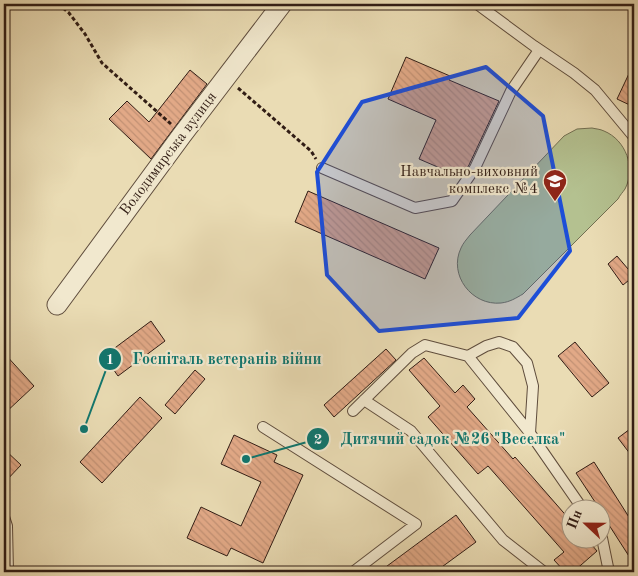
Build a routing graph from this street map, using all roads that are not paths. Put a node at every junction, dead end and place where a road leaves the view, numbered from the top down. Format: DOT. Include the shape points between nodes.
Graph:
graph roads {
  1 [pos="282,4"];
  2 [pos="477,4"];
  3 [pos="539,50"];
  4 [pos="634,137"];
  5 [pos="322,168"];
  6 [pos="57,305"];
  7 [pos="468,356"];
  8 [pos="364,400"];
  9 [pos="353,411"];
  10 [pos="263,427"];
  11 [pos="530,433"];
  12 [pos="575,498"];
  13 [pos="4,517"];
  14 [pos="604,548"];
  15 [pos="8,572"];
  16 [pos="353,572"];
  17 [pos="544,572"];
  18 [pos="609,572"];
  1 -- 6 [label="street, Володимирська вулиця"];
  2 -- 3 [label="lane"];
  3 -- 4 [label="lane" via="595,90"];
  3 -- 5 [label="lane" via="511,91 476,168 452,201 416,208"];
  7 -- 8 [label="lane" via="425,345 412,353"];
  7 -- 11 [label="lane"];
  7 -- 11 [label="lane" via="499,342 513,346 526,363 533,386"];
  8 -- 9 [label="lane"];
  8 -- 17 [label="lane" via="411,431 504,540"];
  10 -- 16 [label="lane" via="416,524"];
  11 -- 12 [label="lane"];
  13 -- 15 [label="lane"];
  14 -- 18 [label="lane"];
}
